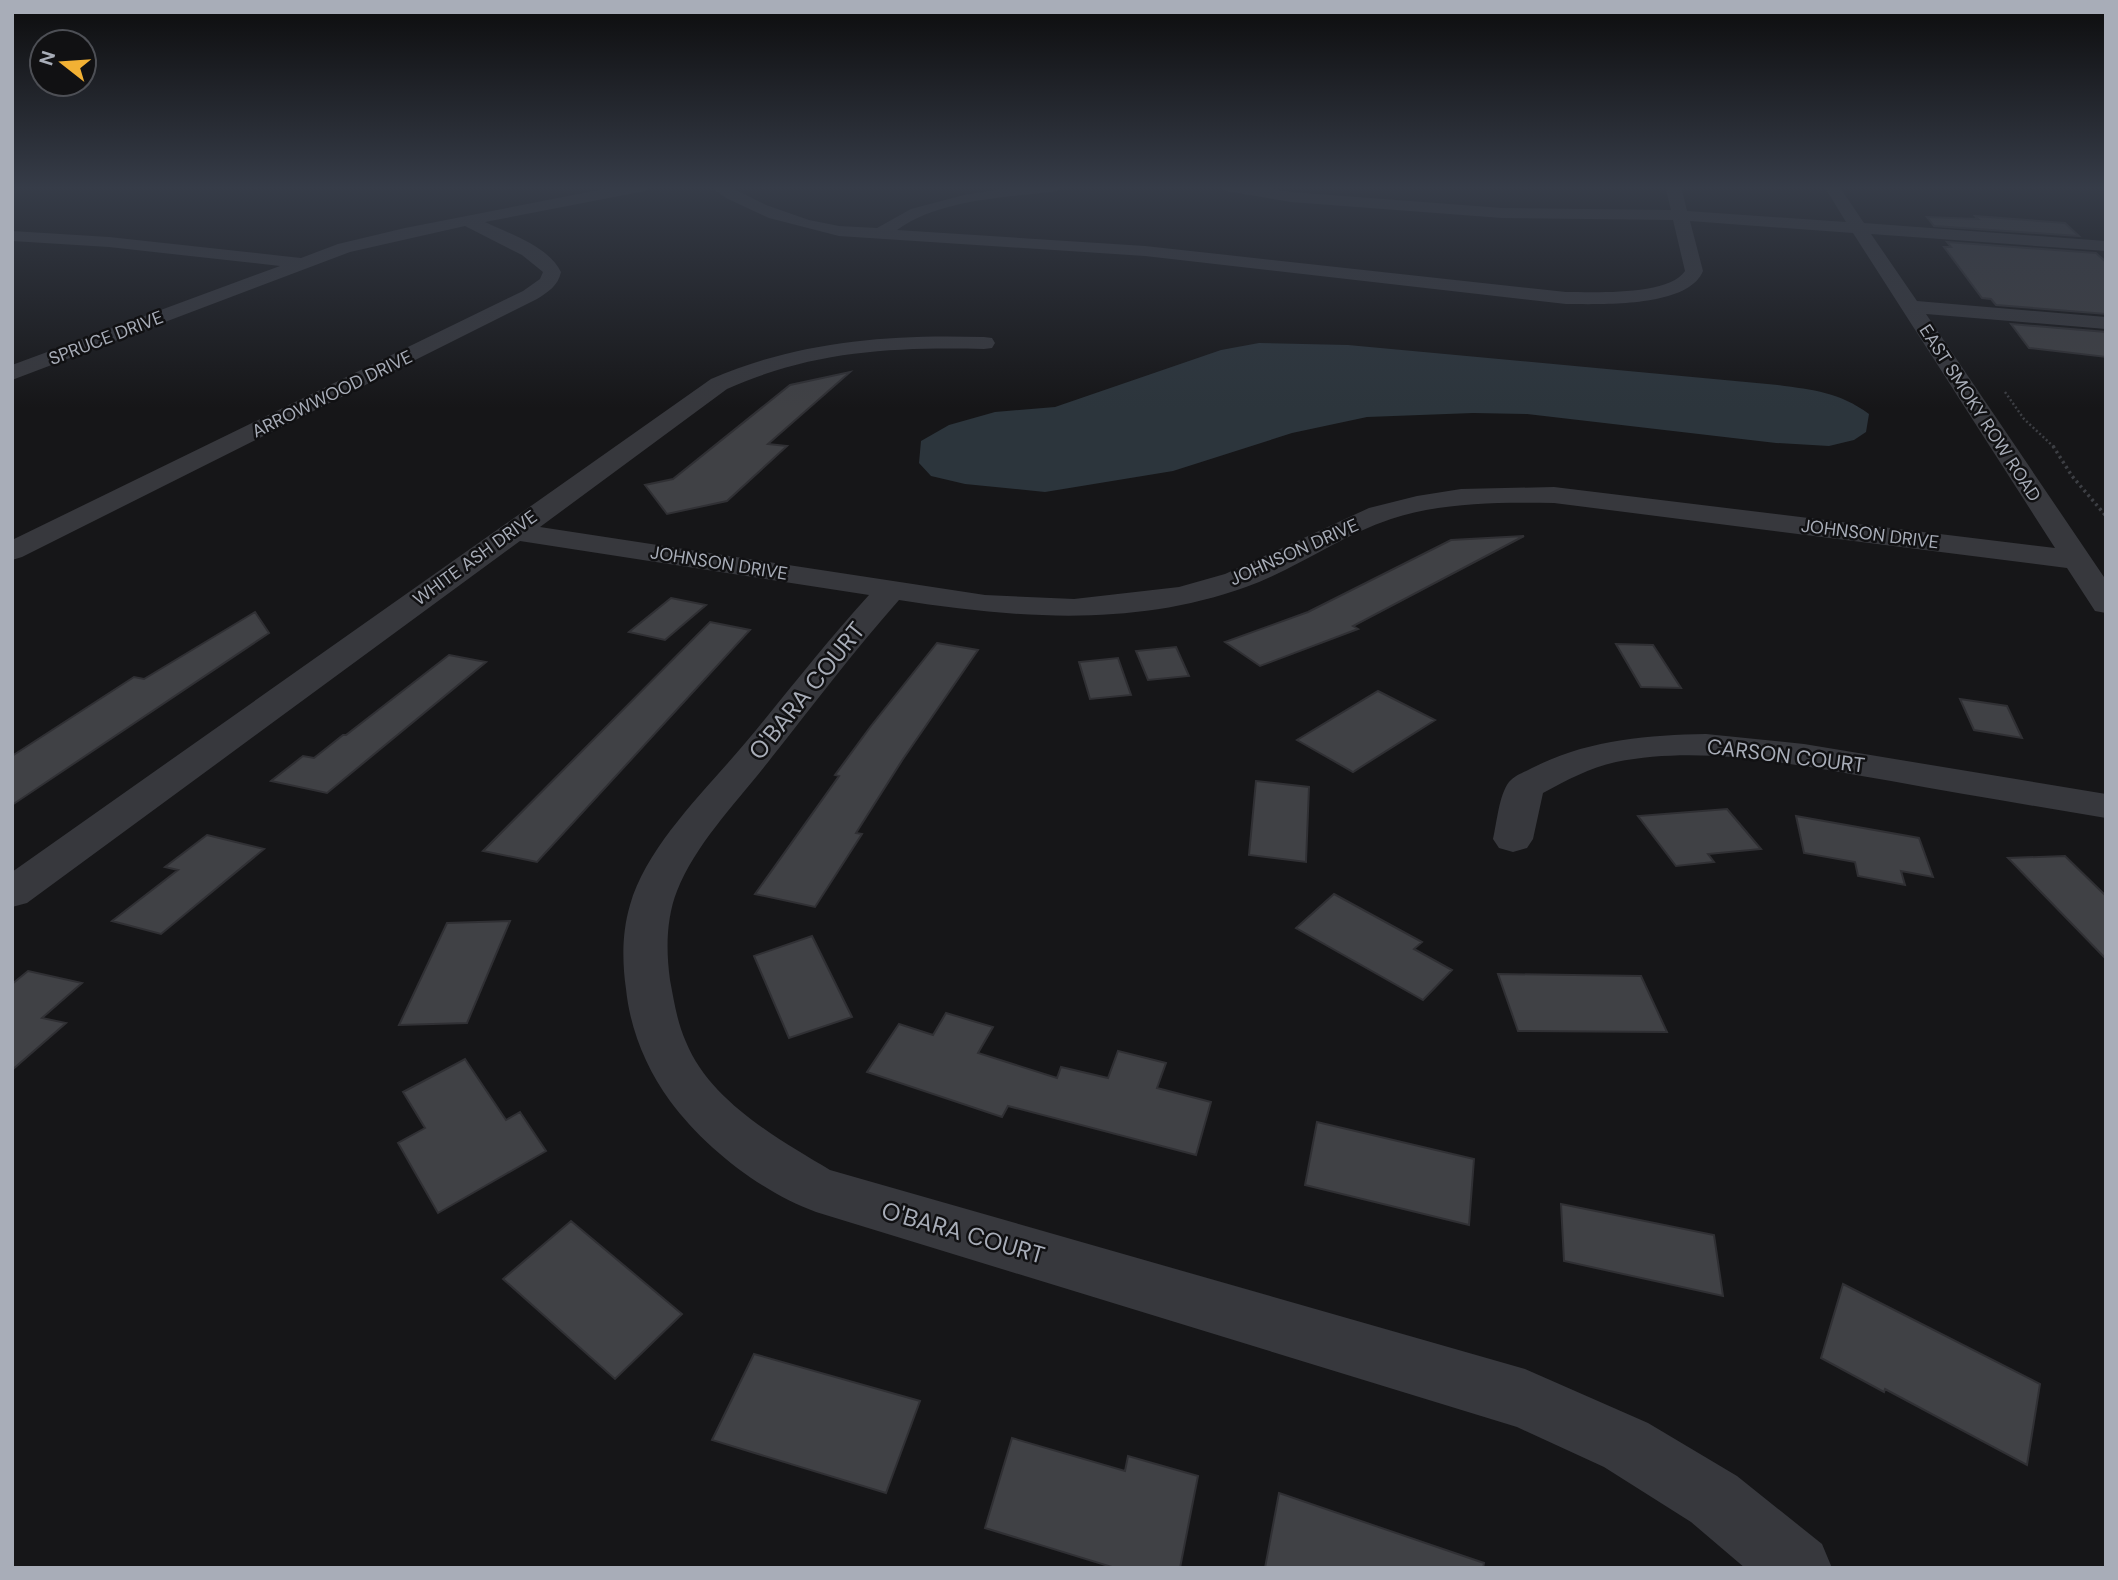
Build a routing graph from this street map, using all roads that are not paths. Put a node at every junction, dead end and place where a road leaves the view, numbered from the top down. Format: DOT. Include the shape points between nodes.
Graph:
graph roads {
  1 [pos="275,260"];
  2 [pos="315,260"];
  3 [pos="541,260"];
  4 [pos="1222,260"];
  5 [pos="1691,260"];
  6 [pos="1879,260"];
  7 [pos="305,263"];
  8 [pos="1911,307"];
  9 [pos="2106,323"];
  10 [pos="984,343"];
  11 [pos="12,373"];
  12 [pos="513,531"];
  13 [pos="12,551"];
  14 [pos="2077,560"];
  15 [pos="891,590"];
  16 [pos="2106,604"];
  17 [pos="2106,806"];
  18 [pos="1513,839"];
  19 [pos="12,893"];
  20 [pos="1798,1568"];
  1 -- 7 [label="street"];
  2 -- 7 [label="street, SPRUCE DRIVE"];
  3 -- 13 [label="street, ARROWWOOD DRIVE" via="550,267 550,279 530,295"];
  4 -- 5 [label="street" via="1514,293 1612,298 1681,285 1694,271"];
  6 -- 8 [label="street, EAST SMOKY ROW ROAD"];
  7 -- 11 [label="street, SPRUCE DRIVE"];
  8 -- 9 [label="street"];
  8 -- 14 [label="street, EAST SMOKY ROW ROAD"];
  10 -- 12 [label="street, WHITE ASH DRIVE" via="896,341 849,346 743,372 704,394"];
  12 -- 15 [label="street, JOHNSON DRIVE"];
  12 -- 19 [label="street, WHITE ASH DRIVE"];
  14 -- 15 [label="street, JOHNSON DRIVE" via="1568,497 1509,494 1461,497 1379,514 1236,579 1181,596 1119,605 1025,608"];
  14 -- 16 [label="street, EAST SMOKY ROW ROAD"];
  15 -- 20 [label="street, O'BARA COURT" via="696,829 659,884 644,939 655,1031 683,1084 721,1126 761,1157 816,1189 1525,1399 1626,1445 1714,1499"];
  17 -- 18 [label="street, CARSON COURT" via="1794,754 1681,744 1597,754 1549,771 1525,787"];
}
